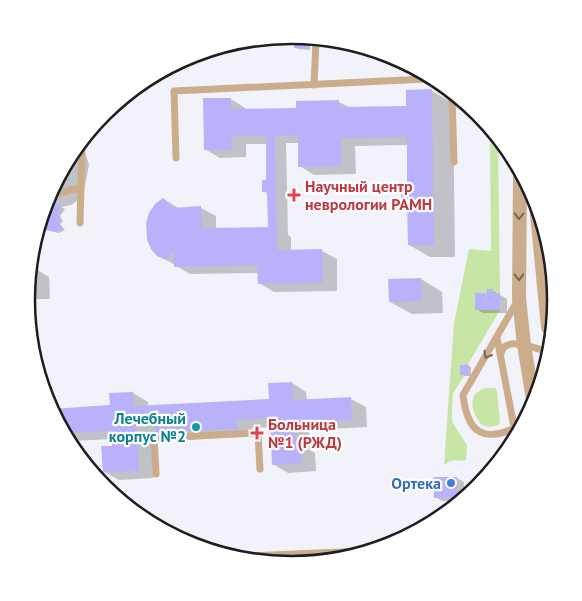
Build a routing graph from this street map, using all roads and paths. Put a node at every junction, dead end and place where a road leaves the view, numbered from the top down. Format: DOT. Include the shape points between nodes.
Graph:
graph roads {
  1 [pos="316,46"];
  2 [pos="420,79"];
  3 [pos="314,86"];
  4 [pos="452,101"];
  5 [pos="82,153"];
  6 [pos="176,158"];
  7 [pos="454,162"];
  8 [pos="520,185"];
  9 [pos="80,188"];
  10 [pos="58,193"];
  11 [pos="80,223"];
  12 [pos="543,258"];
  13 [pos="546,289"];
  14 [pos="519,298"];
  15 [pos="497,338"];
  16 [pos="524,345"];
  17 [pos="542,350"];
  18 [pos="500,357"];
  19 [pos="531,388"];
  20 [pos="514,427"];
  21 [pos="512,431"];
  22 [pos="260,469"];
  23 [pos="156,474"];
  24 [pos="274,556"];
  25 [pos="291,556"];
  26 [pos="291,556"];
  27 [pos="308,556"];
  1 -- 3 [label="lane"];
  2 -- 3 [label="lane"];
  3 -- 6 [label="lane" via="174,91"];
  4 -- 7 [label="lane"];
  5 -- 9 [label="lane"];
  8 -- 14 [label="street, one-way"];
  9 -- 10 [label="lane"];
  9 -- 11 [label="lane"];
  12 -- 13 [label="street"];
  14 -- 15 [label="lane"];
  14 -- 16 [label="street"];
  15 -- 18 [label="lane"];
  15 -- 21 [label="lane, one-way" via="463,395 465,410 470,424 481,433 493,435"];
  16 -- 17 [label="lane"];
  16 -- 18 [label="lane" via="504,346"];
  16 -- 19 [label="street"];
  18 -- 20 [label="lane"];
  22 -- 23 [label="lane" via="258,433 154,438"];
  24 -- 26 [label="lane"];
  25 -- 27 [label="lane"];
}
